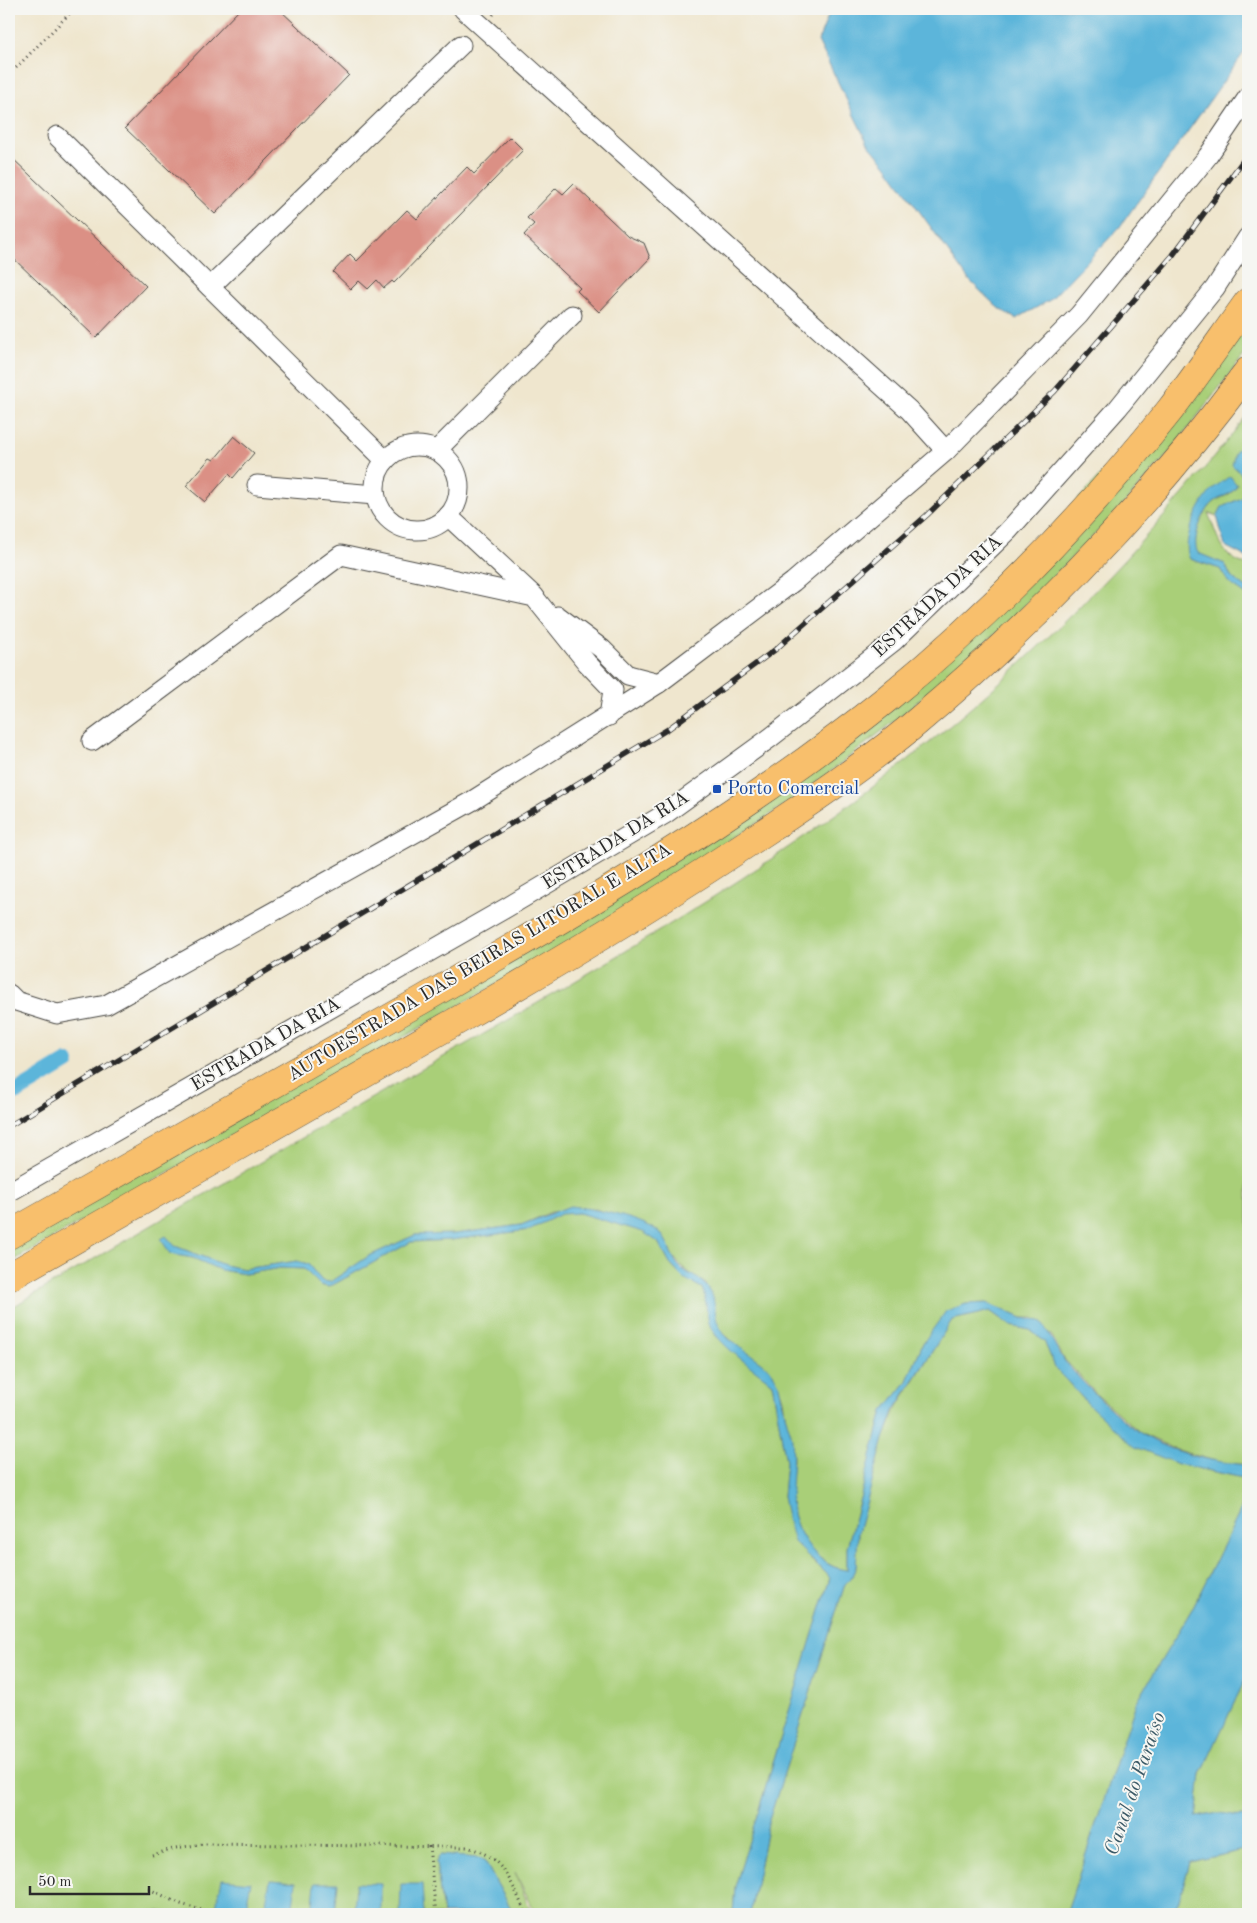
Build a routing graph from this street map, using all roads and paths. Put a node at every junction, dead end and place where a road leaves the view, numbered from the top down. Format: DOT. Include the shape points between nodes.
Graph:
graph roads {
  1 [pos="74,9"];
  2 [pos="463,9"];
  3 [pos="461,45"];
  4 [pos="9,75"];
  5 [pos="1248,97"];
  6 [pos="57,136"];
  7 [pos="1248,237"];
  8 [pos="210,287"];
  9 [pos="1248,302"];
  10 [pos="572,315"];
  11 [pos="1248,371"];
  12 [pos="437,450"];
  13 [pos="946,451"];
  14 [pos="385,460"];
  15 [pos="257,485"];
  16 [pos="375,495"];
  17 [pos="448,516"];
  18 [pos="534,597"];
  19 [pos="659,683"];
  20 [pos="609,716"];
  21 [pos="92,741"];
  22 [pos="9,994"];
  23 [pos="9,1192"];
  24 [pos="9,1235"];
  25 [pos="9,1277"];
  26 [pos="429,1846"];
  27 [pos="152,1855"];
  28 [pos="149,1889"];
  29 [pos="215,1914"];
  30 [pos="436,1914"];
  31 [pos="526,1914"];
  1 -- 4 [label="path"];
  2 -- 13 [label="street" via="909,410"];
  3 -- 8 [label="street"];
  5 -- 13 [label="street" via="1208,156 1080,315"];
  6 -- 8 [label="street"];
  7 -- 23 [label="street, ESTRADA DA RIA" via="1215,288 1118,408 1008,531 894,641 770,738 665,814"];
  8 -- 14 [label="street"];
  9 -- 24 [label="highway, AUTOESTRADA DAS BEIRAS LITORAL E ALTA" via="1170,410 1082,512 1010,587 889,697 814,754 649,866 524,942"];
  10 -- 12 [label="street"];
  11 -- 25 [label="highway, AUTOESTRADA DAS BEIRAS LITORAL E ALTA" via="1204,430 1110,538 1025,624 910,727 815,798 667,897 553,966"];
  12 -- 14 [label="street" via="419,446 400,449"];
  12 -- 17 [label="street" via="451,463 458,480 457,499"];
  13 -- 19 [label="street" via="793,582"];
  14 -- 16 [label="street" via="376,476"];
  15 -- 16 [label="street"];
  16 -- 17 [label="street" via="382,512 396,525 414,530 433,527"];
  17 -- 18 [label="street"];
  18 -- 19 [label="street" via="602,649 628,675"];
  18 -- 20 [label="street" via="587,663 614,690"];
  18 -- 21 [label="street" via="342,555"];
  19 -- 20 [label="street"];
  20 -- 22 [label="street" via="472,801 106,1005 57,1014 16,1001"];
  26 -- 27 [label="path" via="203,1844"];
  26 -- 30 [label="path"];
  26 -- 31 [label="path" via="466,1847 493,1858 511,1881"];
  28 -- 29 [label="path" via="181,1904"];
}
